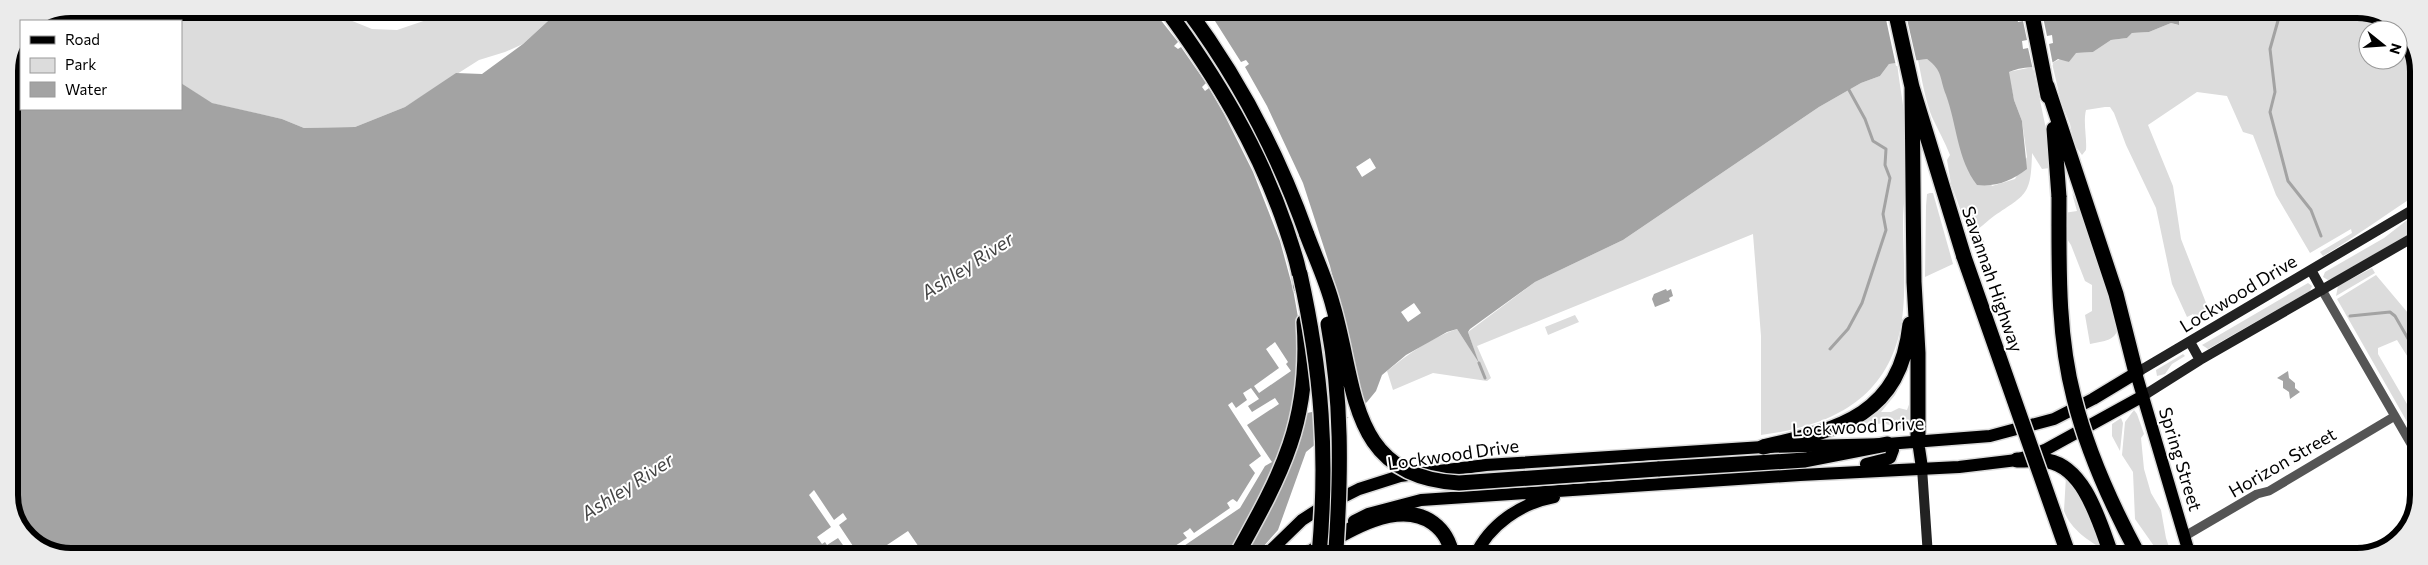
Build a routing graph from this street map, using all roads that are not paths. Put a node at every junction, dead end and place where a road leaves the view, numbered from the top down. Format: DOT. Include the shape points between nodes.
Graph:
graph roads {
  1 [pos="1173,18"];
  2 [pos="1193,18"];
  3 [pos="1897,18"];
  4 [pos="2033,18"];
  5 [pos="1911,83"];
  6 [pos="2047,86"];
  7 [pos="2410,211"];
  8 [pos="1307,235"];
  9 [pos="2410,239"];
  10 [pos="2311,270"];
  11 [pos="1300,274"];
  12 [pos="1914,282"];
  13 [pos="2322,290"];
  14 [pos="2190,342"];
  15 [pos="2200,360"];
  16 [pos="2136,373"];
  17 [pos="2144,396"];
  18 [pos="2395,416"];
  19 [pos="1918,441"];
  20 [pos="2410,442"];
  21 [pos="1887,444"];
  22 [pos="1763,447"];
  23 [pos="2016,460"];
  24 [pos="1922,468"];
  25 [pos="1800,475"];
  26 [pos="1610,487"];
  27 [pos="2185,536"];
  28 [pos="1240,548"];
  29 [pos="1273,548"];
  30 [pos="1307,548"];
  31 [pos="1318,548"];
  32 [pos="1319,548"];
  33 [pos="1336,548"];
  34 [pos="1450,548"];
  35 [pos="1481,548"];
  36 [pos="1927,548"];
  37 [pos="2066,548"];
  38 [pos="2109,548"];
  39 [pos="2135,548"];
  40 [pos="2188,548"];
  1 -- 11 [label="highway" via="1225,94 1258,157 1277,202"];
  2 -- 8 [label="highway" via="1250,104"];
  3 -- 5 [label="highway, Savannah Highway"];
  4 -- 6 [label="highway"];
  5 -- 12 [label="highway"];
  5 -- 37 [label="highway, Savannah Highway, bridge" via="1964,257"];
  6 -- 16 [label="highway" via="2116,294"];
  6 -- 39 [label="highway, bridge" via="2056,145 2062,319 2074,398 2105,489"];
  7 -- 10 [label="main road, Lockwood Drive"];
  8 -- 21 [label="highway, bridge" via="1333,306 1358,414 1366,432 1394,462 1410,472 1459,482 1805,460"];
  8 -- 33 [label="highway, bridge" via="1327,320 1338,389 1341,461"];
  9 -- 13 [label="main road"];
  10 -- 13 [label="main road"];
  10 -- 14 [label="main road, Lockwood Drive"];
  11 -- 28 [label="highway, bridge" via="1305,354 1298,417 1281,474"];
  11 -- 32 [label="highway, bridge" via="1317,360 1324,430"];
  12 -- 19 [label="highway"];
  12 -- 22 [label="highway" via="1906,350 1896,376 1876,401 1860,416 1842,426"];
  13 -- 15 [label="main road"];
  13 -- 18 [label="street"];
  14 -- 15 [label="main road"];
  14 -- 16 [label="main road, Lockwood Drive"];
  15 -- 17 [label="main road"];
  16 -- 17 [label="main road, Spring Street"];
  16 -- 19 [label="main road, Lockwood Drive" via="2046,422 1990,436"];
  17 -- 23 [label="main road" via="2045,450"];
  17 -- 27 [label="main road, Spring Street"];
  18 -- 20 [label="street"];
  18 -- 27 [label="street, Horizon Street" via="2269,491 2257,494"];
  19 -- 21 [label="main road, Lockwood Drive"];
  19 -- 24 [label="main road"];
  21 -- 22 [label="main road, Lockwood Drive"];
  21 -- 25 [label="main road" via="1893,450 1887,460"];
  22 -- 29 [label="main road, Lockwood Drive, bridge" via="1486,465 1400,476 1359,488 1302,520"];
  23 -- 24 [label="main road"];
  23 -- 38 [label="highway" via="2048,461 2073,475 2088,494"];
  24 -- 25 [label="main road"];
  24 -- 36 [label="main road"];
  25 -- 26 [label="main road"];
  26 -- 30 [label="main road, bridge" via="1421,500 1368,514"];
  26 -- 35 [label="main road" via="1540,500 1522,508 1495,528"];
  27 -- 40 [label="main road, Spring Street"];
  31 -- 34 [label="highway, bridge" via="1349,529 1395,514 1425,517 1446,535"];
}
